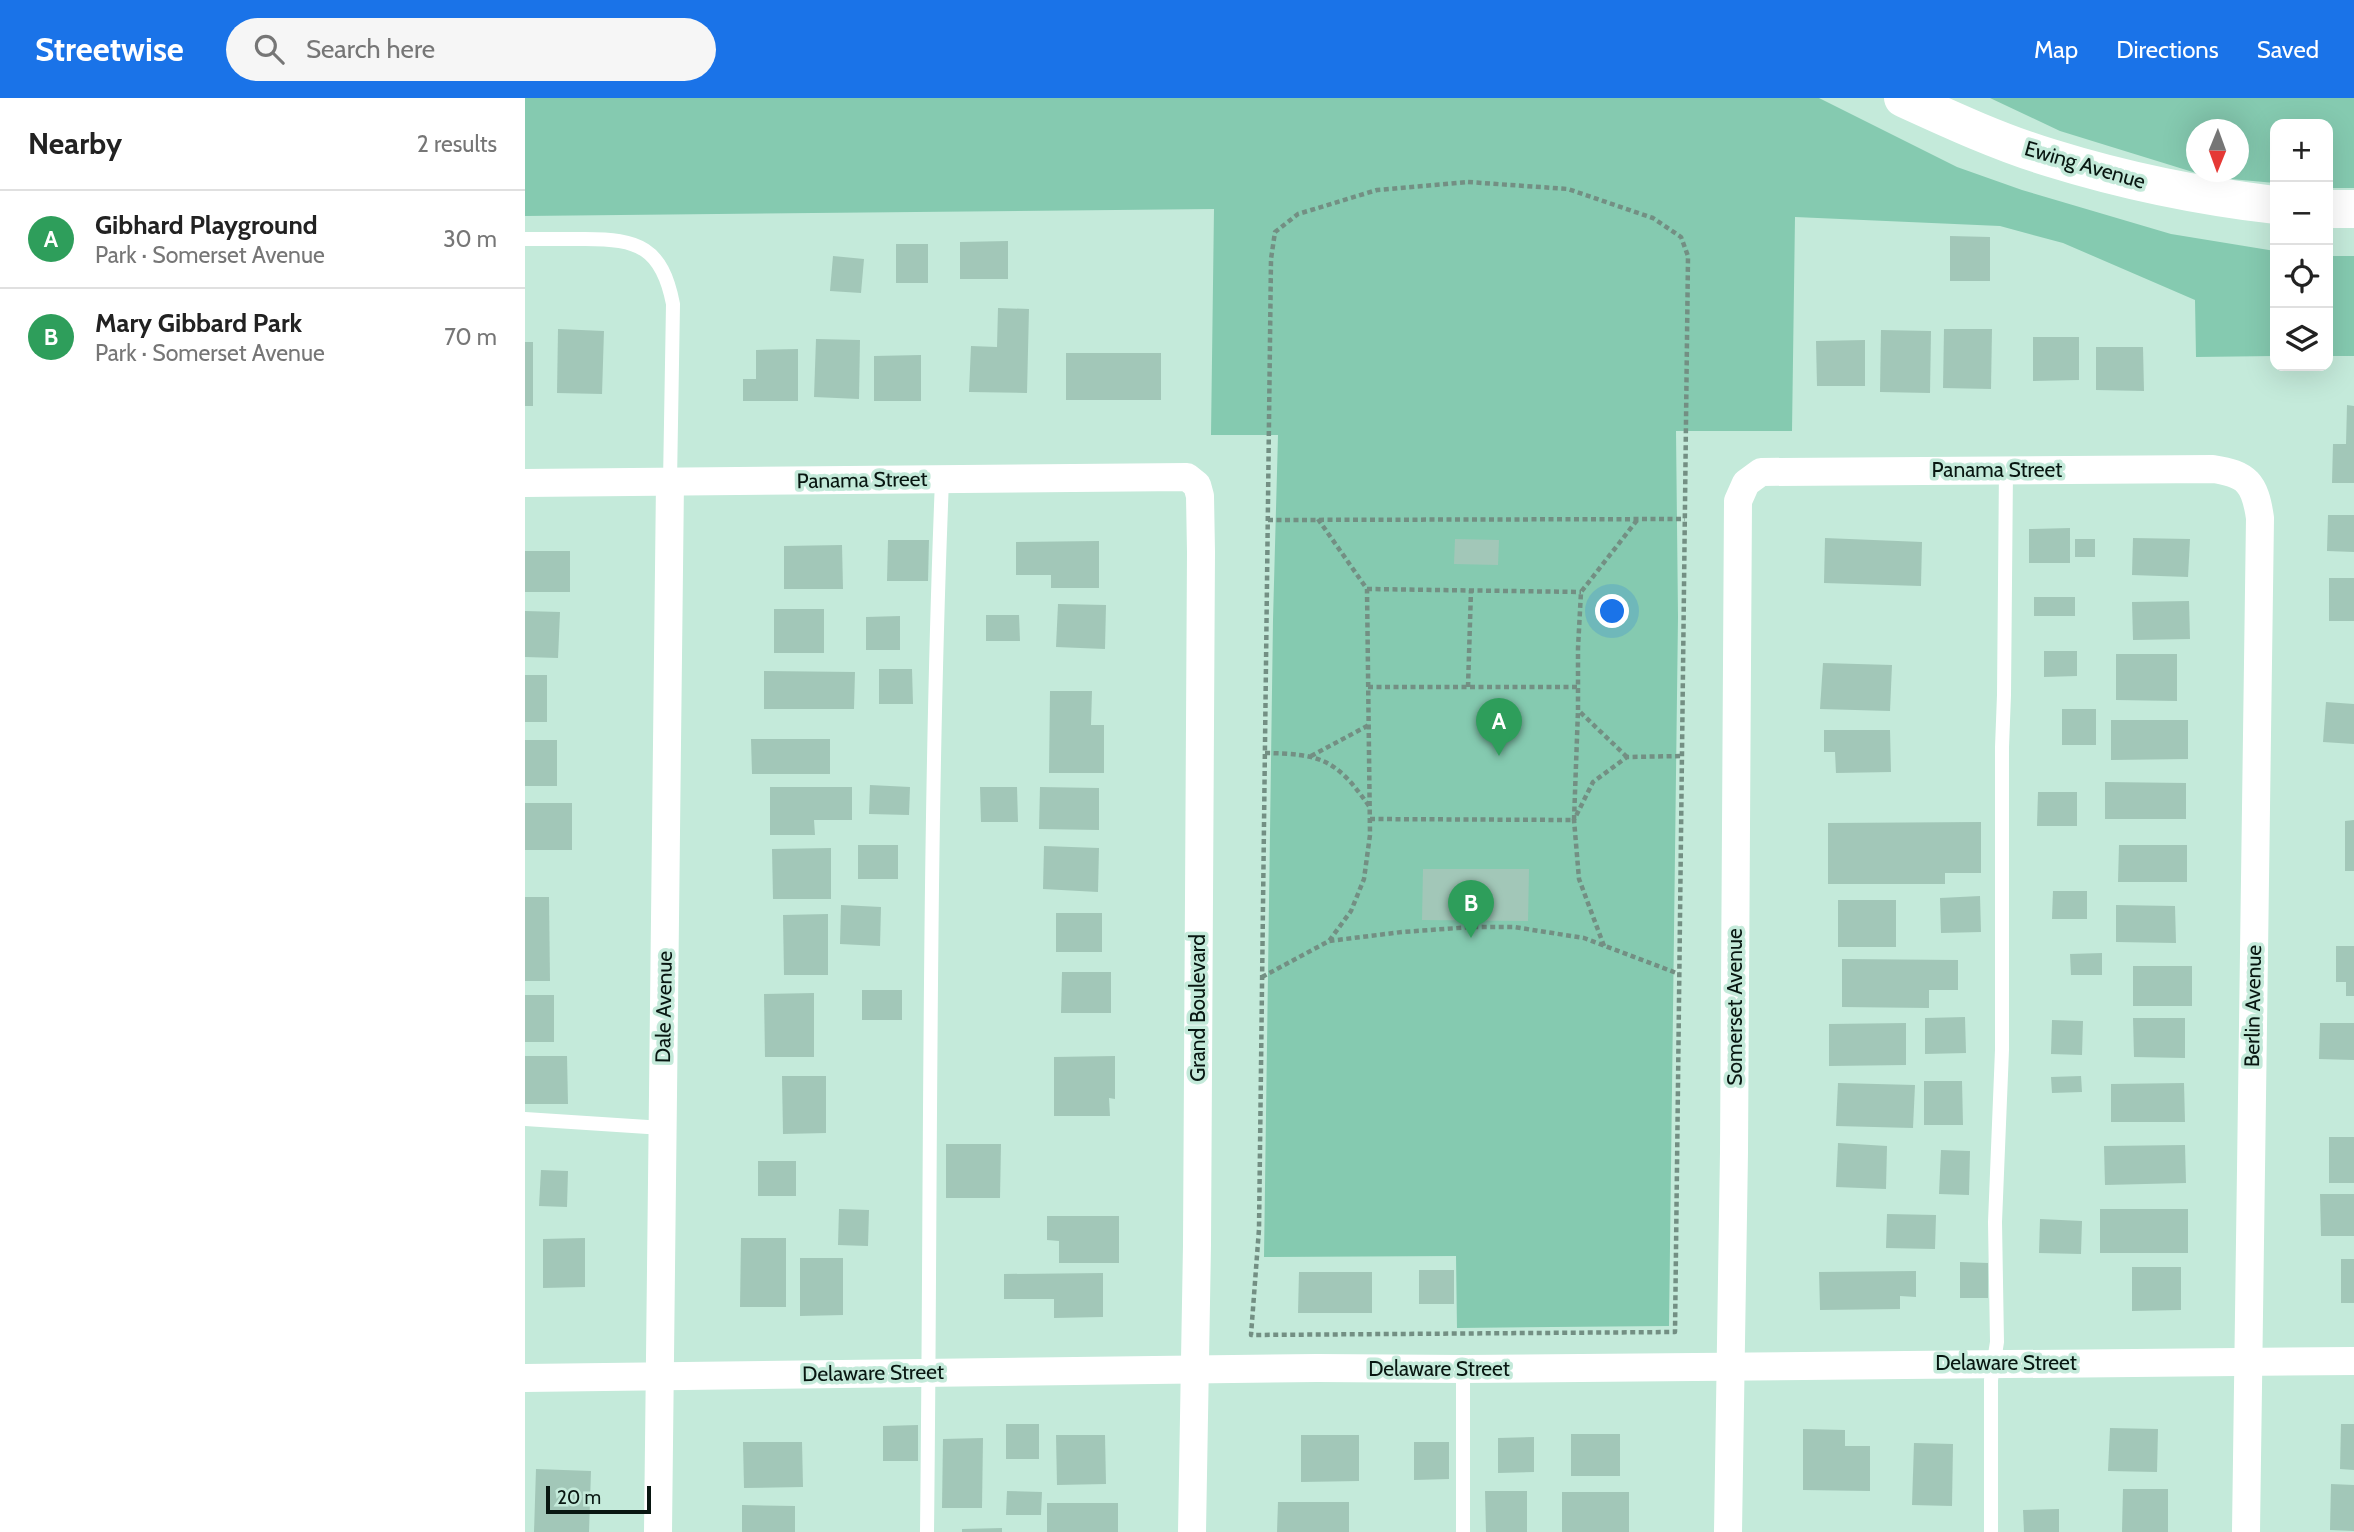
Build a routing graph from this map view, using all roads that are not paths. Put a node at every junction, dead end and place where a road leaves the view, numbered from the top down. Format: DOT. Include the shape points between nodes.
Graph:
graph roads {
  1 [pos="1903,98"];
  2 [pos="2270,204"];
  3 [pos="2333,209"];
  4 [pos="2354,209"];
  5 [pos="525,239"];
  6 [pos="2006,470"];
  7 [pos="942,480"];
  8 [pos="670,482"];
  9 [pos="2249,482"];
  10 [pos="525,483"];
  11 [pos="1747,483"];
  12 [pos="1197,485"];
  13 [pos="525,1119"];
  14 [pos="663,1128"];
  15 [pos="2354,1361"];
  16 [pos="2248,1362"];
  17 [pos="1994,1363"];
  18 [pos="1730,1367"];
  19 [pos="1463,1369"];
  20 [pos="1194,1370"];
  21 [pos="929,1372"];
  22 [pos="660,1376"];
  23 [pos="525,1378"];
  24 [pos="658,1532"];
  25 [pos="927,1532"];
  26 [pos="1192,1532"];
  27 [pos="1463,1532"];
  28 [pos="1728,1532"];
  29 [pos="1991,1532"];
  30 [pos="2246,1532"];
  1 -- 2 [label="street, Ewing Avenue" via="2049,158 2191,194"];
  3 -- 4 [label="street"];
  5 -- 8 [label="lane" via="625,240 645,249 662,270 673,304"];
  6 -- 9 [label="street, Panama Street" via="2213,469 2234,472"];
  6 -- 11 [label="street, Panama Street" via="1761,472"];
  6 -- 17 [label="lane" via="2002,1050"];
  7 -- 8 [label="street, Panama Street"];
  7 -- 12 [label="street, Panama Street" via="1187,477"];
  7 -- 21 [label="lane" via="935,635"];
  8 -- 10 [label="street, Panama Street"];
  8 -- 14 [label="street, Dale Avenue"];
  9 -- 16 [label="street, Berlin Avenue" via="2257,497 2260,531"];
  11 -- 18 [label="street, Somerset Avenue" via="1738,501"];
  12 -- 20 [label="street, Grand Boulevard" via="1201,565"];
  13 -- 14 [label="lane"];
  14 -- 22 [label="street, Dale Avenue"];
  15 -- 16 [label="street, Delaware Street"];
  16 -- 17 [label="street, Delaware Street"];
  16 -- 30 [label="street, Berlin Avenue"];
  17 -- 18 [label="street, Delaware Street"];
  17 -- 29 [label="lane"];
  18 -- 19 [label="street, Delaware Street"];
  18 -- 28 [label="street, Somerset Avenue"];
  19 -- 20 [label="street, Delaware Street"];
  19 -- 27 [label="lane"];
  20 -- 21 [label="street, Delaware Street"];
  20 -- 26 [label="street, Grand Boulevard"];
  21 -- 22 [label="street, Delaware Street"];
  21 -- 25 [label="lane"];
  22 -- 23 [label="street, Delaware Street"];
  22 -- 24 [label="street, Dale Avenue"];
}
